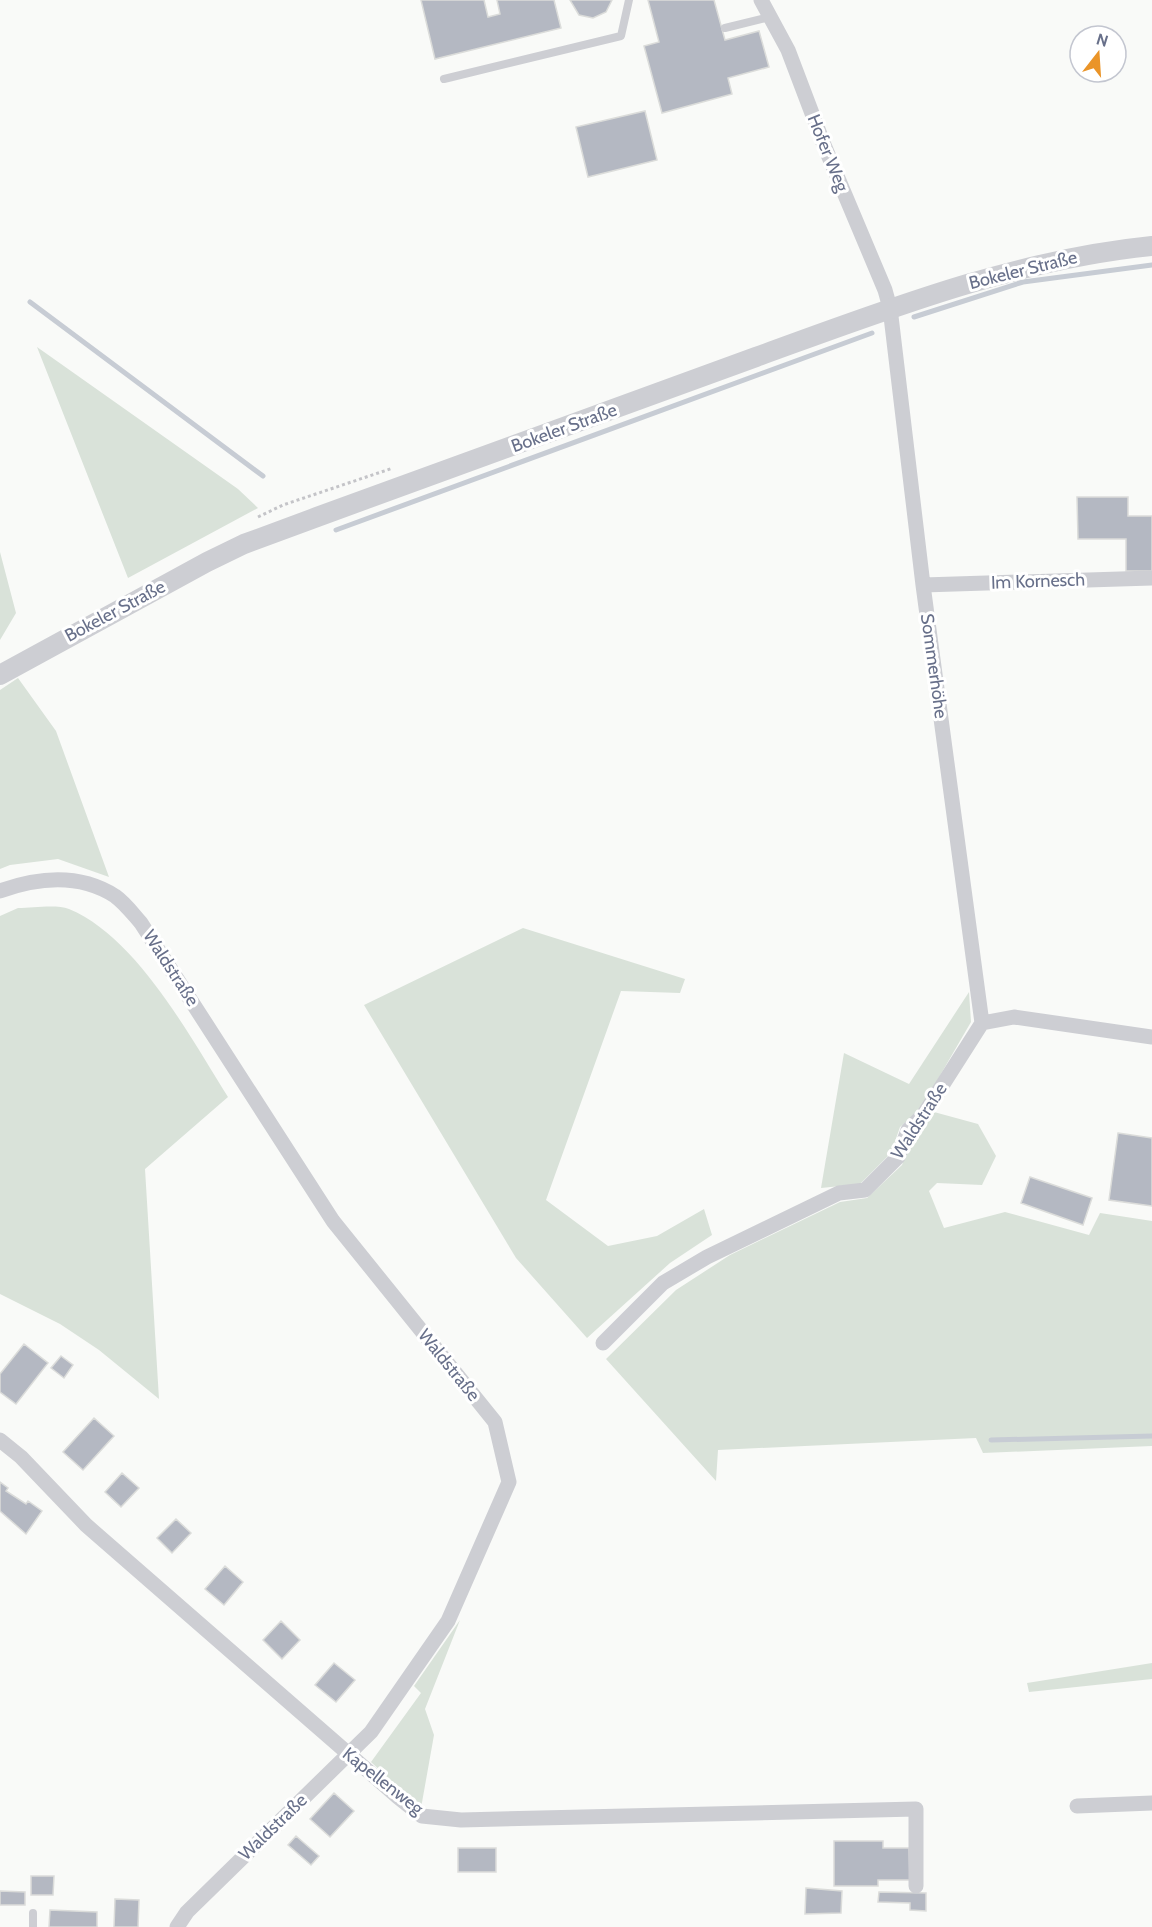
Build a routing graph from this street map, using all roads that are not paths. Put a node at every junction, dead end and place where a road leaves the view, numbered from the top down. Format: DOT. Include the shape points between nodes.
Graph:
graph roads {
  1 [pos="629,0"];
  2 [pos="761,0"];
  3 [pos="770,17"];
  4 [pos="725,28"];
  5 [pos="444,79"];
  6 [pos="1152,246"];
  7 [pos="890,308"];
  8 [pos="1152,578"];
  9 [pos="923,585"];
  10 [pos="0,675"];
  11 [pos="0,891"];
  12 [pos="982,1023"];
  13 [pos="1152,1037"];
  14 [pos="603,1343"];
  15 [pos="0,1440"];
  16 [pos="347,1755"];
  17 [pos="1152,1803"];
  18 [pos="1077,1806"];
  19 [pos="916,1886"];
  20 [pos="33,1913"];
  21 [pos="33,1927"];
  22 [pos="177,1927"];
  1 -- 5 [label="lane" via="621,36"];
  2 -- 3 [label="street, Hofer Weg"];
  3 -- 4 [label="lane"];
  3 -- 7 [label="street, Hofer Weg" via="788,50"];
  6 -- 7 [label="street, Bokeler Straße" via="1053,260"];
  7 -- 9 [label="street, Sommerhöhe"];
  7 -- 10 [label="street, Bokeler Straße" via="244,544"];
  8 -- 9 [label="street, Im Kornesch"];
  9 -- 12 [label="street, Sommerhöhe"];
  11 -- 16 [label="street, Waldstraße" via="25,882 55,878 92,885 117,897 141,923 333,1221 495,1422 509,1482 448,1621 371,1732"];
  12 -- 13 [label="street" via="1014,1017"];
  12 -- 14 [label="street, Waldstraße" via="924,1114 908,1130 898,1157 865,1190 839,1193 707,1257 663,1283"];
  15 -- 16 [label="street, Kapellenweg" via="86,1525"];
  16 -- 19 [label="street, Kapellenweg" via="422,1816 461,1820 916,1809"];
  16 -- 22 [label="street, Waldstraße" via="195,1904"];
  17 -- 18 [label="street"];
  20 -- 21 [label="lane"];
}
